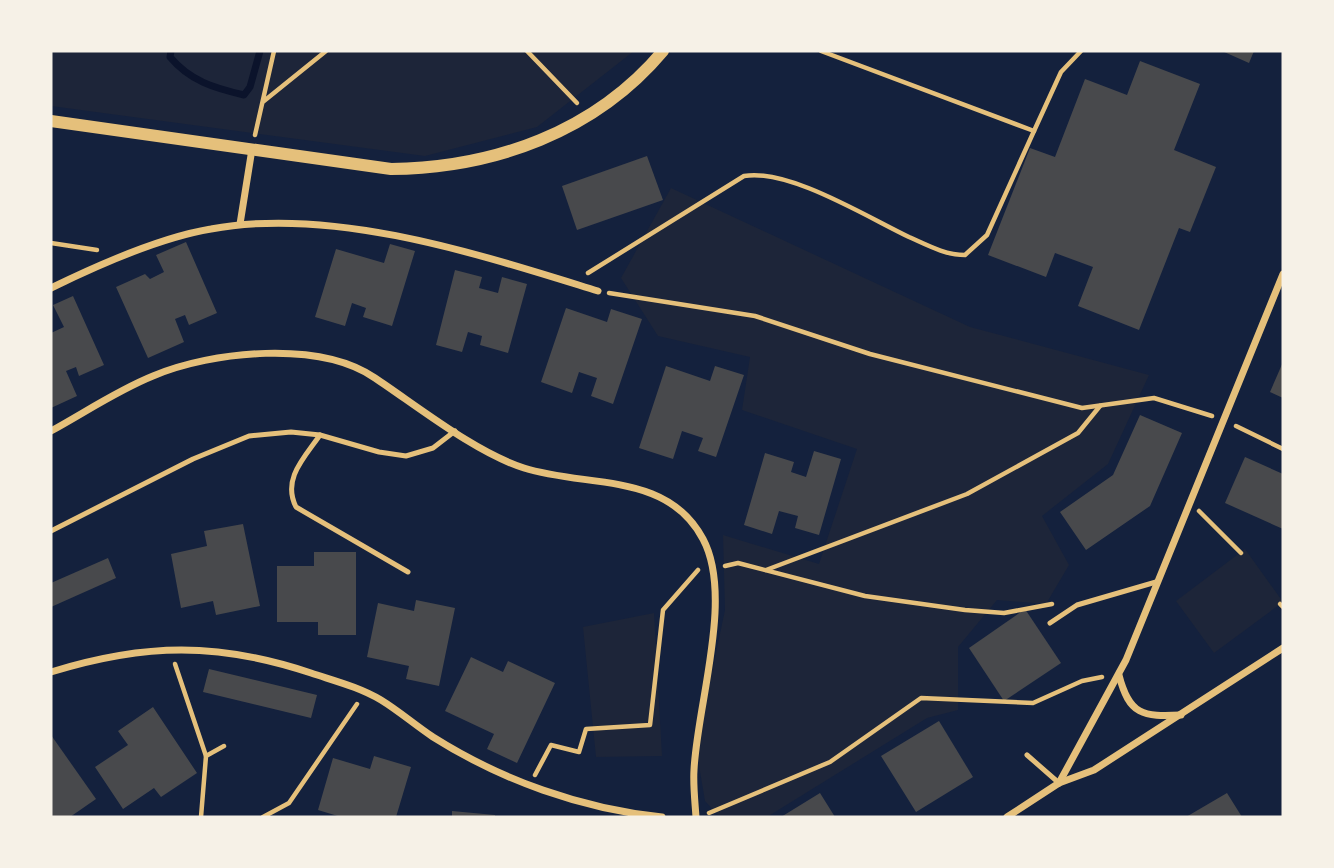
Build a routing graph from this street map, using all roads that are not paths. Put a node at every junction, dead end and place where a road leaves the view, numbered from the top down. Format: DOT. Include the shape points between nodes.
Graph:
graph roads {
  1 [pos="663,51"];
  2 [pos="51,121"];
  3 [pos="252,148"];
  4 [pos="240,224"];
  5 [pos="1283,274"];
  6 [pos="51,288"];
  7 [pos="598,291"];
  8 [pos="51,431"];
  9 [pos="456,431"];
  10 [pos="320,435"];
  11 [pos="51,531"];
  12 [pos="408,572"];
  13 [pos="1156,582"];
  14 [pos="1050,623"];
  15 [pos="1283,648"];
  16 [pos="51,671"];
  17 [pos="1119,674"];
  18 [pos="1183,715"];
  19 [pos="1027,755"];
  20 [pos="1059,783"];
  21 [pos="662,817"];
  22 [pos="697,817"];
  23 [pos="1007,817"];
  1 -- 3 [label="street" via="621,94 589,115 520,148 469,163 391,169"];
  2 -- 3 [label="street"];
  3 -- 4 [label="street"];
  4 -- 6 [label="street" via="176,237"];
  4 -- 7 [label="street" via="322,227 404,238 507,262"];
  5 -- 13 [label="street"];
  8 -- 9 [label="street" via="153,376 231,357 280,353 360,370"];
  9 -- 10 [label="lane" via="433,448 406,456"];
  9 -- 22 [label="street" via="517,466 640,488 663,497 685,513 704,540 715,592 694,770"];
  10 -- 11 [label="lane" via="250,436 193,459"];
  10 -- 12 [label="lane" via="292,477 290,494 296,507"];
  13 -- 14 [label="lane" via="1077,605"];
  13 -- 17 [label="street"];
  15 -- 18 [label="street"];
  16 -- 21 [label="street" via="123,653 169,648 237,653 365,692 457,751 530,785 602,807"];
  17 -- 18 [label="street" via="1124,694 1140,712"];
  17 -- 20 [label="street"];
  18 -- 20 [label="street" via="1094,770"];
  19 -- 20 [label="lane"];
  20 -- 23 [label="street"];
}
